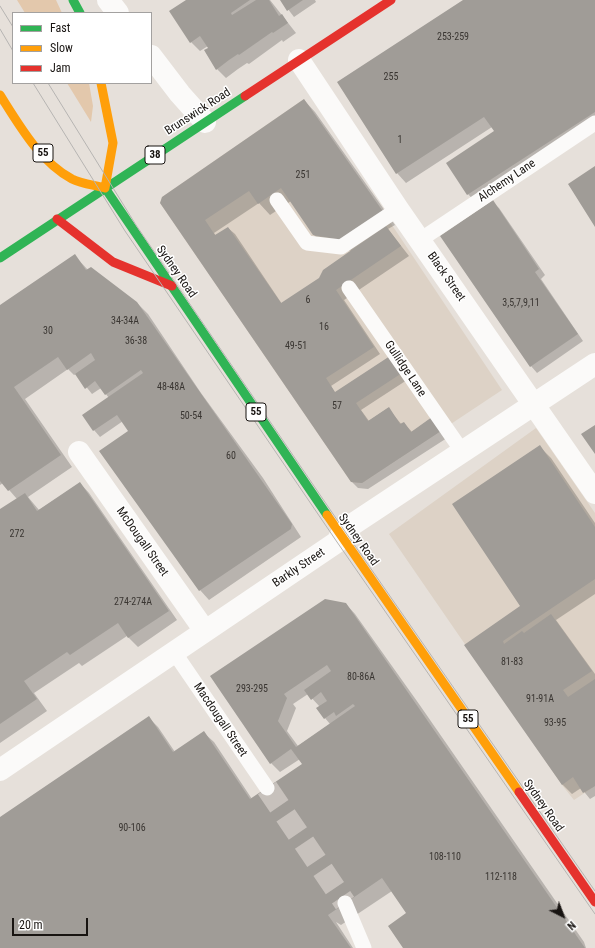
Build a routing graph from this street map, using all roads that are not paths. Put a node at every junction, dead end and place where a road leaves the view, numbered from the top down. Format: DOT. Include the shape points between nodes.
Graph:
graph roads {
  1 [pos="73,0"];
  2 [pos="108,0"];
  3 [pos="390,0"];
  4 [pos="79,12"];
  5 [pos="117,12"];
  6 [pos="152,57"];
  7 [pos="299,60"];
  8 [pos="101,84"];
  9 [pos="0,95"];
  10 [pos="205,122"];
  11 [pos="595,123"];
  12 [pos="105,188"];
  13 [pos="277,200"];
  14 [pos="398,209"];
  15 [pos="57,219"];
  16 [pos="420,240"];
  17 [pos="0,258"];
  18 [pos="172,286"];
  19 [pos="349,288"];
  20 [pos="595,364"];
  21 [pos="533,404"];
  22 [pos="462,451"];
  23 [pos="79,452"];
  24 [pos="595,493"];
  25 [pos="341,536"];
  26 [pos="205,631"];
  27 [pos="174,652"];
  28 [pos="0,770"];
  29 [pos="267,788"];
  30 [pos="595,902"];
  31 [pos="345,903"];
  32 [pos="364,948"];
  1 -- 4 [label="main road"];
  2 -- 5 [label="street"];
  3 -- 7 [label="main road, Brunswick Road / 38"];
  6 -- 10 [label="street"];
  7 -- 10 [label="main road, Brunswick Road / 38"];
  7 -- 14 [label="street, Black Street"];
  8 -- 12 [label="main road" via="113,144"];
  9 -- 12 [label="main road, 55" via="23,128 59,171 73,180"];
  10 -- 12 [label="main road, Brunswick Road / 38"];
  11 -- 16 [label="lane, Alchemy Lane"];
  12 -- 15 [label="main road, Brunswick Road / 38"];
  12 -- 18 [label="main road, Sydney Road / 55"];
  13 -- 14 [label="lane" via="307,243 341,247"];
  14 -- 16 [label="street, Black Street"];
  15 -- 17 [label="main road, Brunswick Road / 38"];
  15 -- 18 [label="main road" via="113,262"];
  16 -- 21 [label="street, Black Street"];
  18 -- 25 [label="main road, Sydney Road / 55"];
  19 -- 22 [label="lane, Gullidge Lane"];
  20 -- 21 [label="street, Barkly Street"];
  21 -- 22 [label="street, Barkly Street"];
  21 -- 24 [label="street, Black Street"];
  22 -- 25 [label="street, Barkly Street" via="344,530"];
  23 -- 26 [label="street, McDougall Street"];
  25 -- 26 [label="street, Barkly Street" via="337,542"];
  25 -- 30 [label="main road, Sydney Road / 55"];
  26 -- 27 [label="street, Barkly Street"];
  27 -- 28 [label="street, Barkly Street"];
  27 -- 29 [label="lane, Macdougall Street"];
  31 -- 32 [label="lane"];
}
